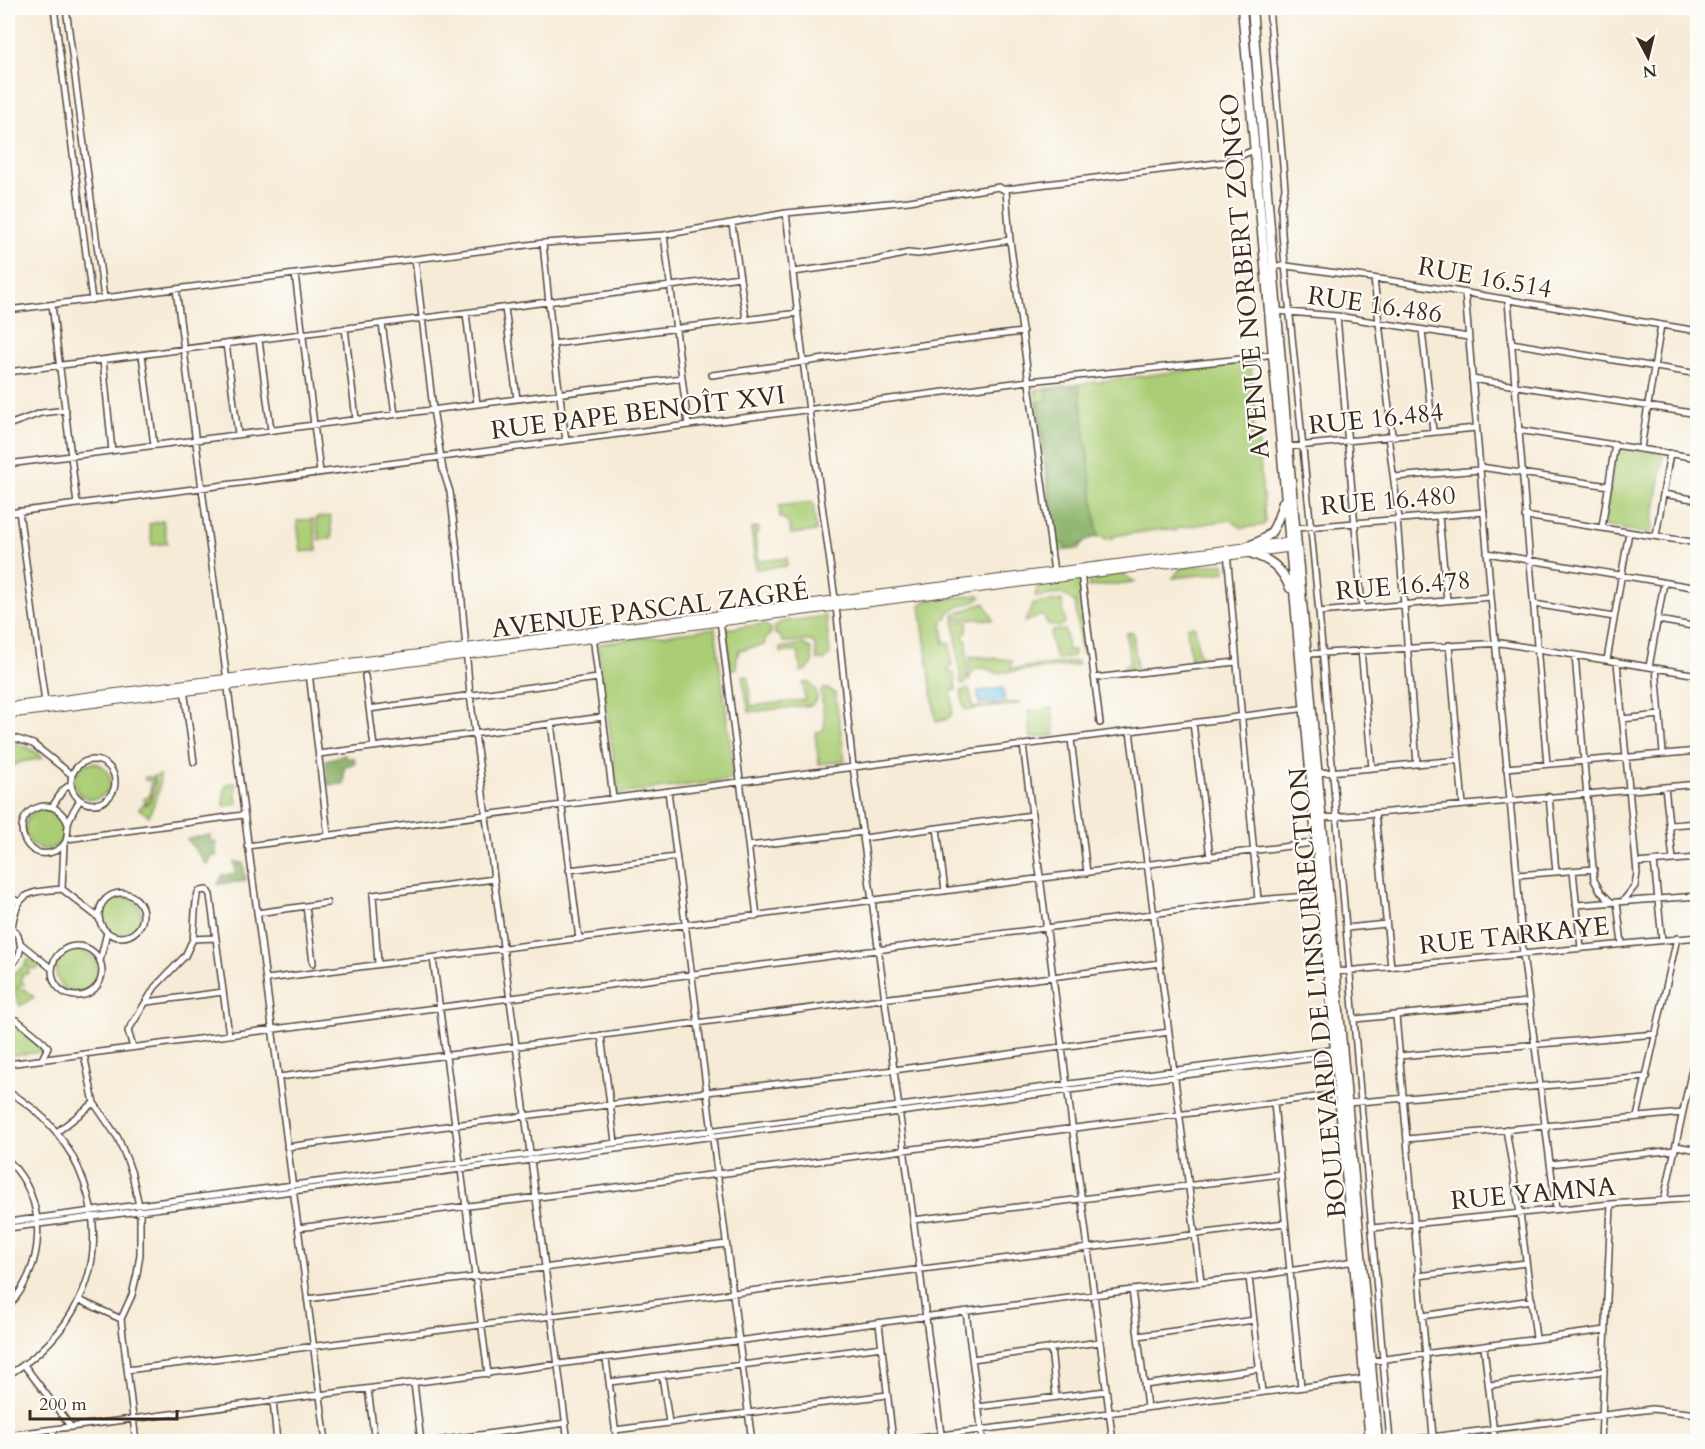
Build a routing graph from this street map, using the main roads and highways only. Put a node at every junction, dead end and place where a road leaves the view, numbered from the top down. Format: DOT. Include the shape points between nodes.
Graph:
graph roads {
  1 [pos="1242,8"];
  2 [pos="1252,8"];
  3 [pos="1269,266"];
  4 [pos="1284,448"];
  5 [pos="1285,496"];
  6 [pos="1293,544"];
  7 [pos="1247,550"];
  8 [pos="1081,571"];
  9 [pos="1294,599"];
  10 [pos="835,603"];
  11 [pos="183,688"];
  12 [pos="8,707"];
  13 [pos="1308,708"];
  14 [pos="8,714"];
  15 [pos="1320,842"];
  16 [pos="1339,1052"];
  17 [pos="1358,1261"];
  18 [pos="1370,1442"];
  19 [pos="1378,1442"];
  1 -- 3 [label="main road, AVENUE NORBERT ZONGO"];
  2 -- 3 [label="main road, AVENUE NORBERT ZONGO" via="1266,162"];
  3 -- 4 [label="main road, AVENUE NORBERT ZONGO" via="1273,354"];
  3 -- 4 [label="main road, AVENUE NORBERT ZONGO" via="1276,311"];
  4 -- 5 [label="main road, AVENUE NORBERT ZONGO"];
  4 -- 6 [label="main road, AVENUE NORBERT ZONGO" via="1296,528"];
  5 -- 6 [label="main road, AVENUE NORBERT ZONGO"];
  5 -- 7 [label="main road" via="1272,533"];
  6 -- 7 [label="main road, AVENUE PASCAL ZAGRÉ"];
  6 -- 9 [label="main road, BOULEVARD DE L'INSURRECTION"];
  6 -- 13 [label="main road, BOULEVARD DE L'INSURRECTION" via="1307,654"];
  7 -- 8 [label="main road, AVENUE PASCAL ZAGRÉ"];
  7 -- 9 [label="main road" via="1279,567"];
  8 -- 10 [label="main road, AVENUE PASCAL ZAGRÉ"];
  8 -- 10 [label="main road, AVENUE PASCAL ZAGRÉ"];
  9 -- 13 [label="main road, BOULEVARD DE L'INSURRECTION"];
  10 -- 11 [label="main road, AVENUE PASCAL ZAGRÉ"];
  11 -- 12 [label="main road, AVENUE PASCAL ZAGRÉ"];
  11 -- 14 [label="main road, AVENUE PASCAL ZAGRÉ"];
  13 -- 15 [label="main road, BOULEVARD DE L'INSURRECTION"];
  13 -- 15 [label="main road, BOULEVARD DE L'INSURRECTION" via="1318,773"];
  15 -- 16 [label="main road, BOULEVARD DE L'INSURRECTION" via="1335,972"];
  15 -- 16 [label="main road, BOULEVARD DE L'INSURRECTION" via="1321,895"];
  16 -- 17 [label="main road, BOULEVARD DE L'INSURRECTION" via="1339,1094"];
  16 -- 17 [label="main road, BOULEVARD DE L'INSURRECTION" via="1348,1103"];
  17 -- 18 [label="main road, BOULEVARD DE L'INSURRECTION"];
  17 -- 19 [label="main road, BOULEVARD DE L'INSURRECTION"];
}
